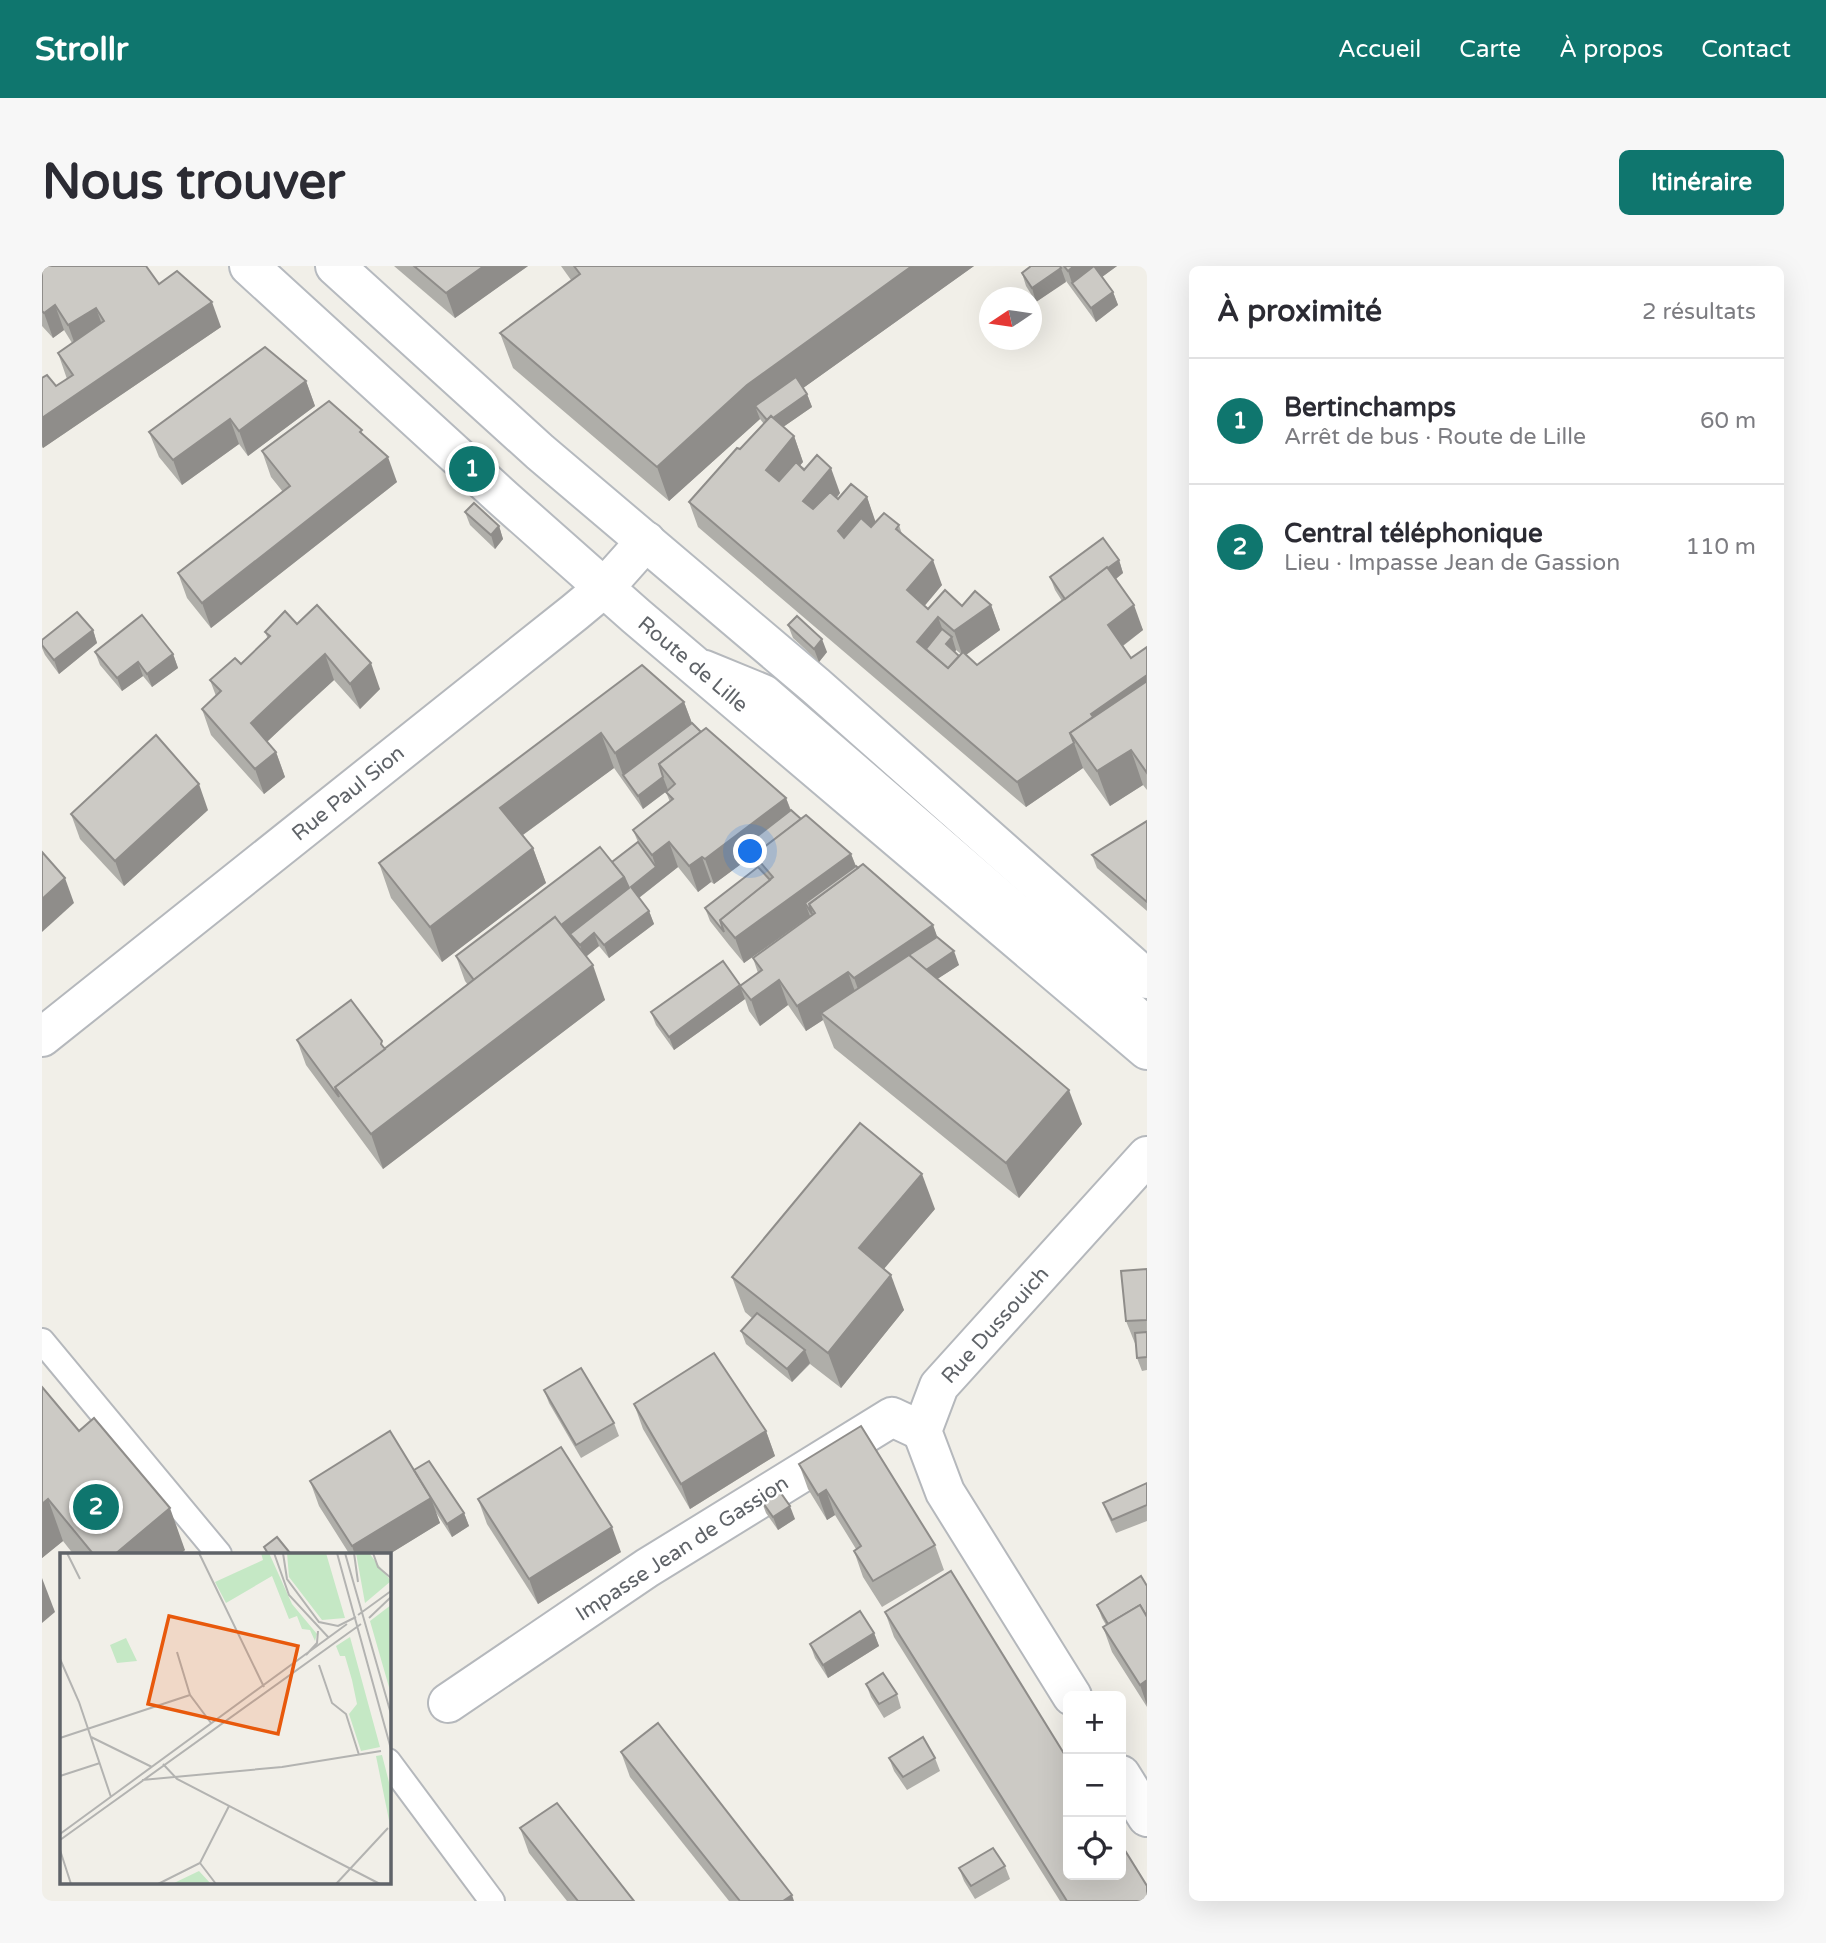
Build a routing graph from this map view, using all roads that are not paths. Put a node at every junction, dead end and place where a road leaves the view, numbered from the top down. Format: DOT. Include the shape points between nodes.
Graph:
graph roads {
  1 [pos="249,266"];
  2 [pos="335,266"];
  3 [pos="646,541"];
  4 [pos="605,587"];
  5 [pos="679,653"];
  6 [pos="1147,979"];
  7 [pos="1147,1017"];
  8 [pos="42,1037"];
  9 [pos="1147,1050"];
  10 [pos="1147,1156"];
  11 [pos="42,1341"];
  12 [pos="922,1431"];
  13 [pos="217,1553"];
  14 [pos="1069,1691"];
  15 [pos="448,1703"];
  16 [pos="390,1764"];
  17 [pos="1126,1783"];
  18 [pos="1147,1817"];
  19 [pos="492,1901"];
  1 -- 4 [label="main road, Route de Lille"];
  2 -- 3 [label="main road" via="540,452"];
  3 -- 4 [label="main road, Rue Paul Sion"];
  3 -- 6 [label="main road"];
  4 -- 5 [label="main road, Route de Lille"];
  4 -- 8 [label="main road, Rue Paul Sion"];
  5 -- 7 [label="lane" via="767,688"];
  5 -- 9 [label="main road, Route de Lille"];
  10 -- 12 [label="main road, Rue Dussouich" via="939,1386"];
  11 -- 13 [label="lane"];
  12 -- 14 [label="main road" via="945,1492"];
  12 -- 15 [label="main road, Impasse Jean de Gassion" via="892,1417 647,1568"];
  16 -- 19 [label="lane"];
  17 -- 18 [label="main road"];
}
